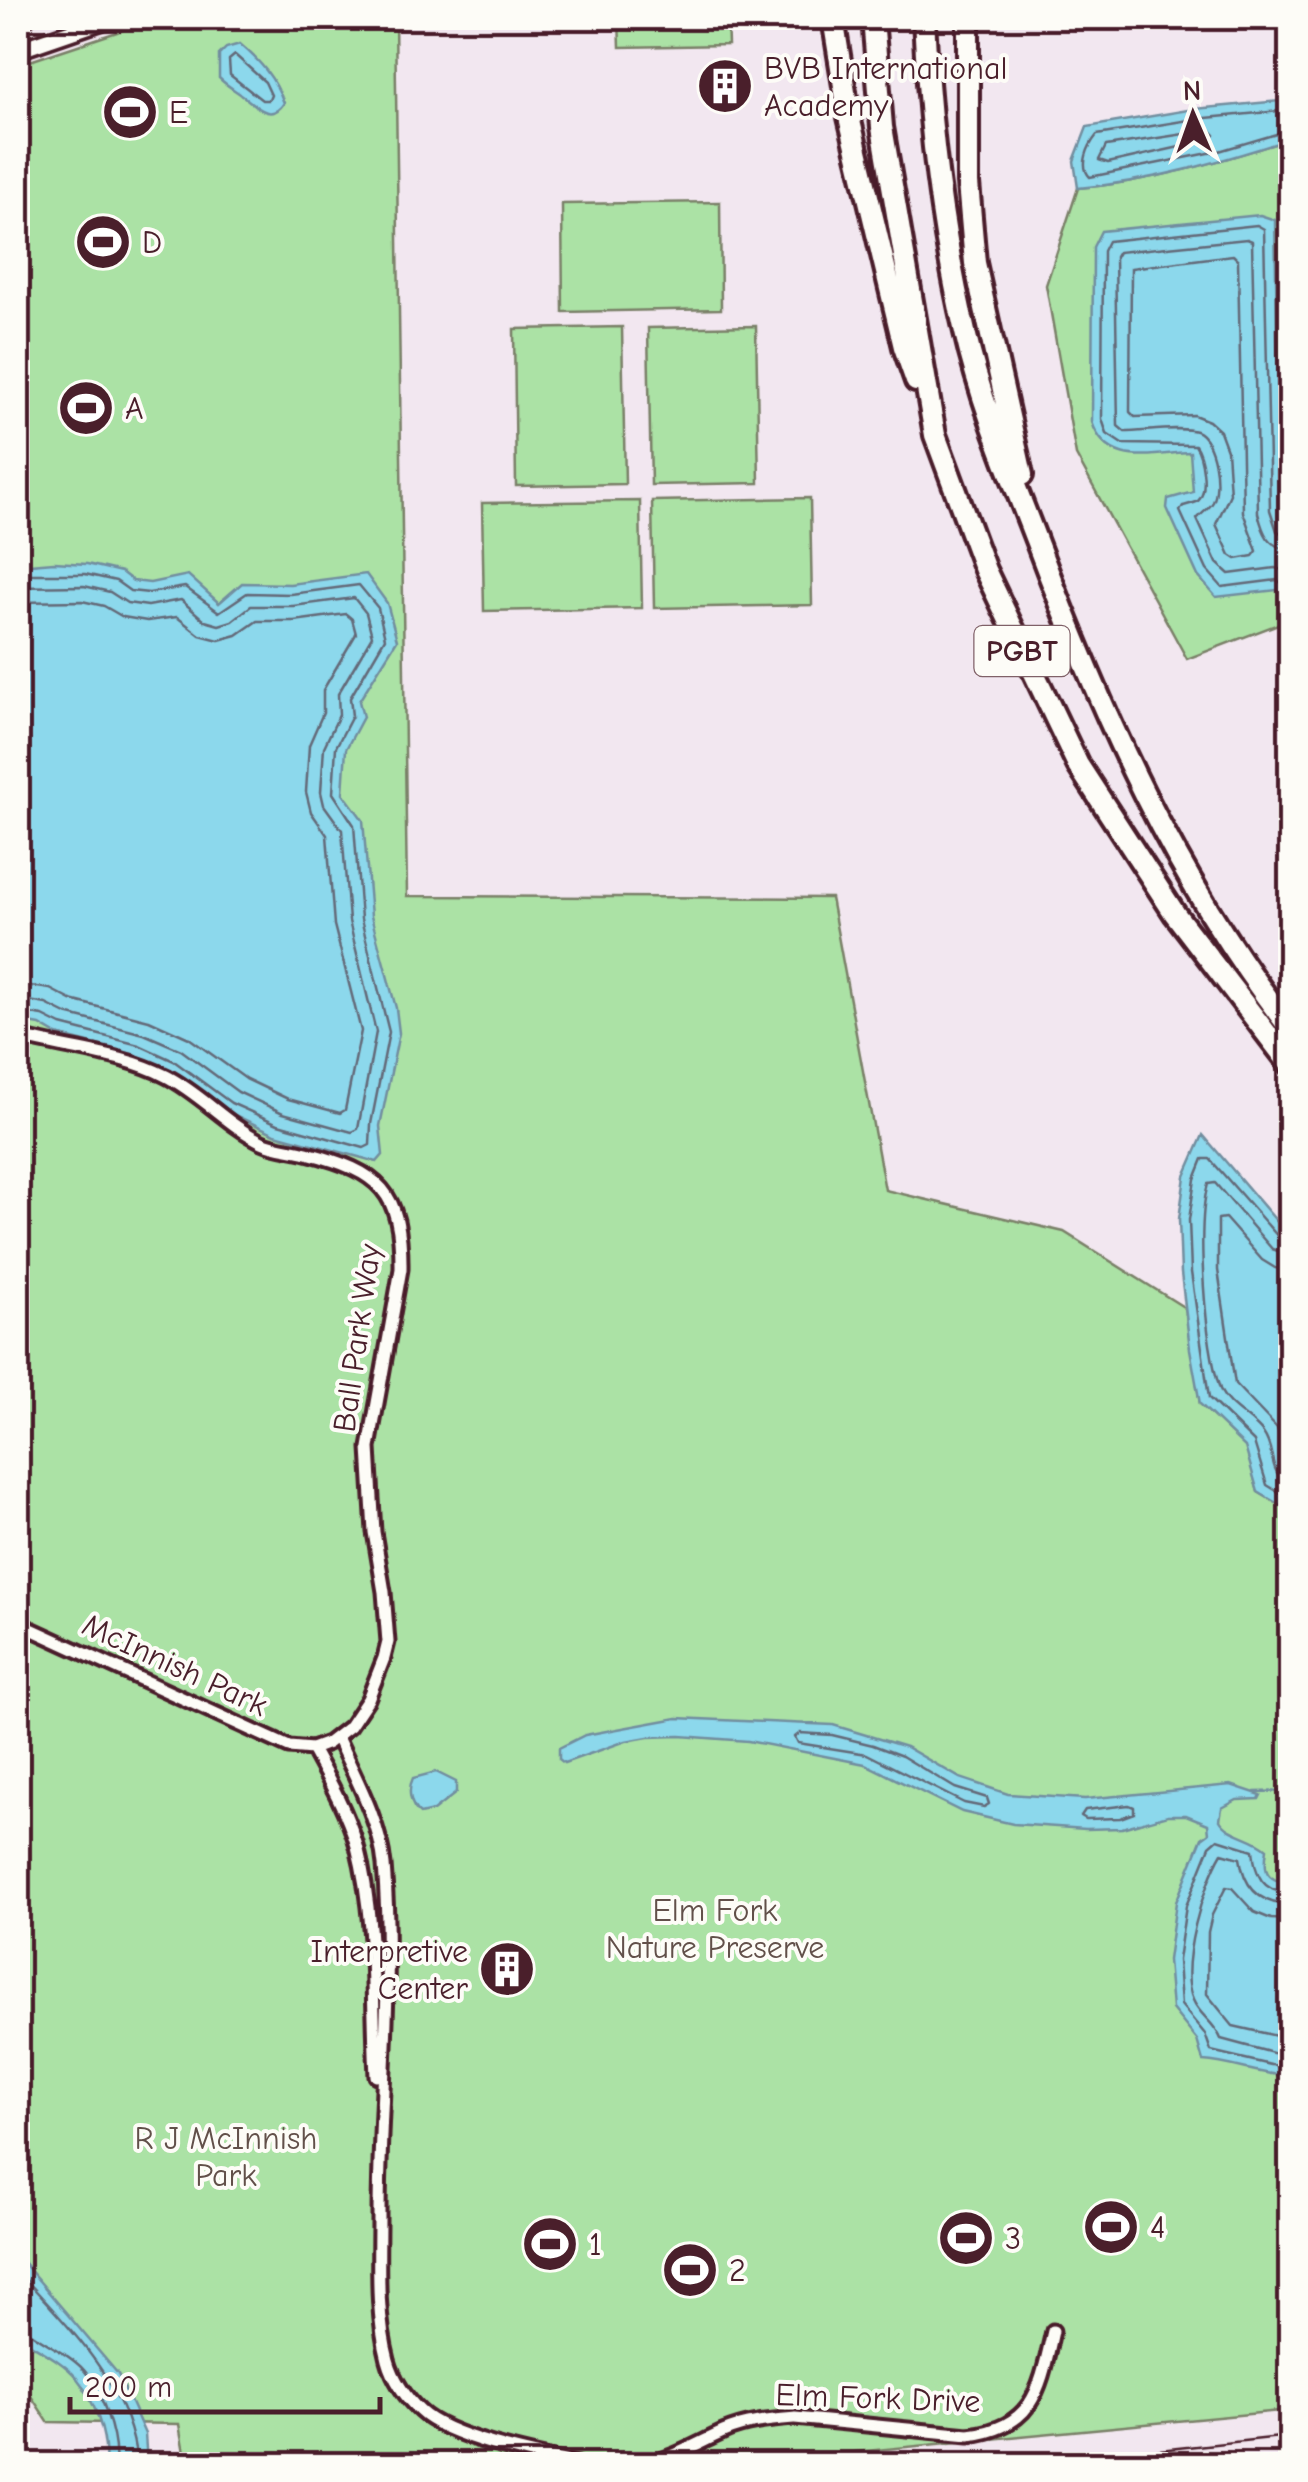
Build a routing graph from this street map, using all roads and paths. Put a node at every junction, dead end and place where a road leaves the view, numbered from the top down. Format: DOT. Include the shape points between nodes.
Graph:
graph roads {
  1 [pos="26,18"];
  2 [pos="111,18"];
  3 [pos="833,18"];
  4 [pos="873,18"];
  5 [pos="924,18"];
  6 [pos="968,18"];
  7 [pos="1105,18"];
  8 [pos="1202,18"];
  9 [pos="1214,18"];
  10 [pos="18,20"];
  11 [pos="18,48"];
  12 [pos="936,435"];
  13 [pos="1040,550"];
  14 [pos="1290,1028"];
  15 [pos="18,1036"];
  16 [pos="1290,1064"];
  17 [pos="18,1623"];
  18 [pos="337,1737"];
  19 [pos="312,1748"];
  20 [pos="379,2150"];
  21 [pos="1052,2331"];
  22 [pos="578,2464"];
  23 [pos="647,2464"];
  1 -- 10 [label="main road"];
  2 -- 11 [label="main road"];
  3 -- 12 [label="highway" via="849,117 904,348"];
  4 -- 12 [label="highway, PGBT" via="888,164"];
  5 -- 13 [label="highway, PGBT" via="938,191 965,335"];
  6 -- 13 [label="highway" via="975,263"];
  7 -- 8 [label="street"];
  8 -- 9 [label="street"];
  12 -- 16 [label="highway, PGBT" via="985,570 1078,765 1182,924"];
  13 -- 14 [label="highway, PGBT" via="1095,693 1161,828 1238,957"];
  15 -- 18 [label="street, Ball Park Way" via="168,1077 262,1142 364,1173 385,1191 398,1216 401,1269 369,1448 388,1642 368,1699"];
  17 -- 19 [label="street, McInnish Park" via="265,1738"];
  18 -- 19 [label="street, Ball Park Way"];
  18 -- 20 [label="street" via="384,1861"];
  19 -- 20 [label="street" via="356,1841 364,1878"];
  20 -- 22 [label="street" via="383,2332 400,2388 448,2429"];
  21 -- 23 [label="street, Elm Fork Drive" via="1030,2405 1022,2416 986,2432 782,2419 736,2428"];
}
